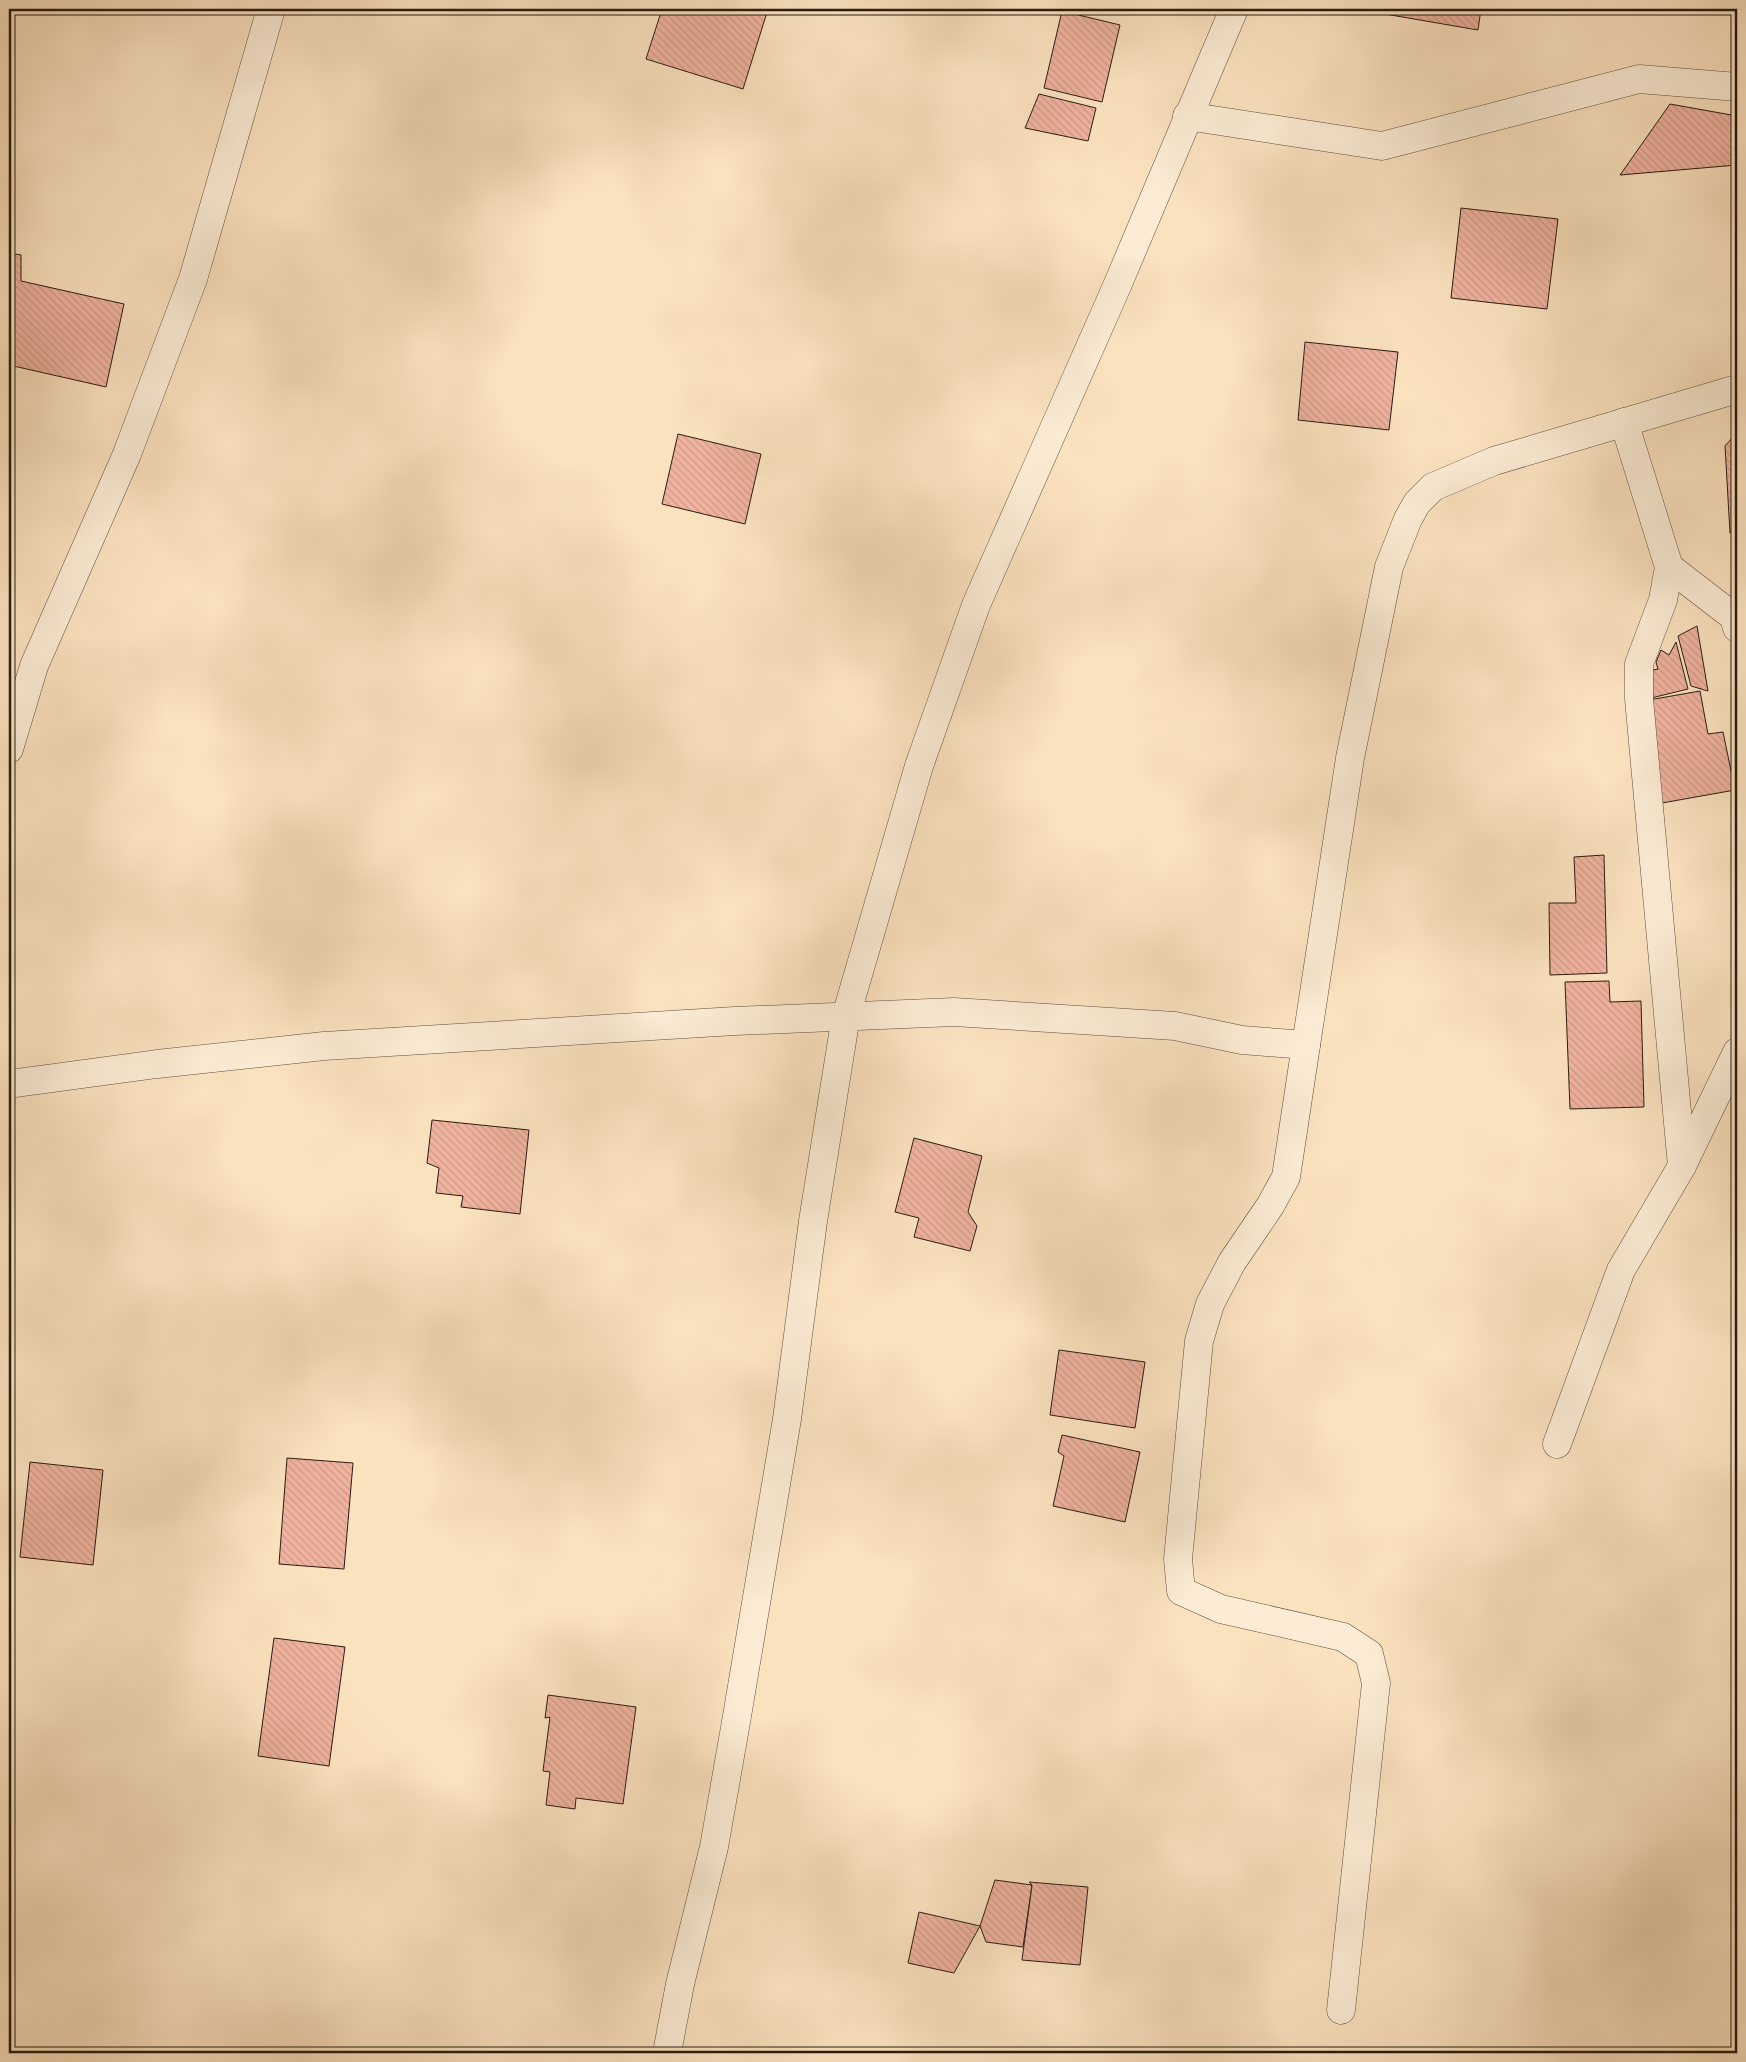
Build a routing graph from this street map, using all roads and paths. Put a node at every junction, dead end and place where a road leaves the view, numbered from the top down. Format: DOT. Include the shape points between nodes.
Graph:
graph roads {
  1 [pos="271,9"];
  2 [pos="1234,9"];
  3 [pos="1737,87"];
  4 [pos="1187,116"];
  5 [pos="1737,389"];
  6 [pos="1624,422"];
  7 [pos="1670,567"];
  8 [pos="1737,628"];
  9 [pos="9,748"];
  10 [pos="846,1016"];
  11 [pos="1306,1046"];
  12 [pos="1737,1052"];
  13 [pos="9,1084"];
  14 [pos="1682,1166"];
  15 [pos="1557,1444"];
  16 [pos="1341,2010"];
  17 [pos="667,2053"];
  1 -- 9 [label="street" via="193,279 127,454 34,666"];
  2 -- 4 [label="street"];
  3 -- 4 [label="street" via="1639,79 1382,146"];
  4 -- 10 [label="street" via="1117,286 976,605 918,766"];
  5 -- 6 [label="street"];
  6 -- 7 [label="street"];
  6 -- 11 [label="street" via="1494,461 1433,487 1417,503 1408,519 1388,567 1350,758"];
  7 -- 8 [label="street" via="1734,617"];
  7 -- 14 [label="street" via="1663,600 1639,664 1639,698"];
  10 -- 11 [label="street" via="954,1012 1175,1026 1242,1040"];
  10 -- 13 [label="street" via="324,1046"];
  10 -- 17 [label="street" via="813,1221 788,1419 736,1722 714,1847 680,1984"];
  11 -- 16 [label="street" via="1286,1177 1232,1262 1210,1304 1199,1342 1178,1560 1181,1591 1221,1609 1343,1637 1369,1654 1376,1682"];
  12 -- 14 [label="street"];
  14 -- 15 [label="street" via="1621,1270"];
}
